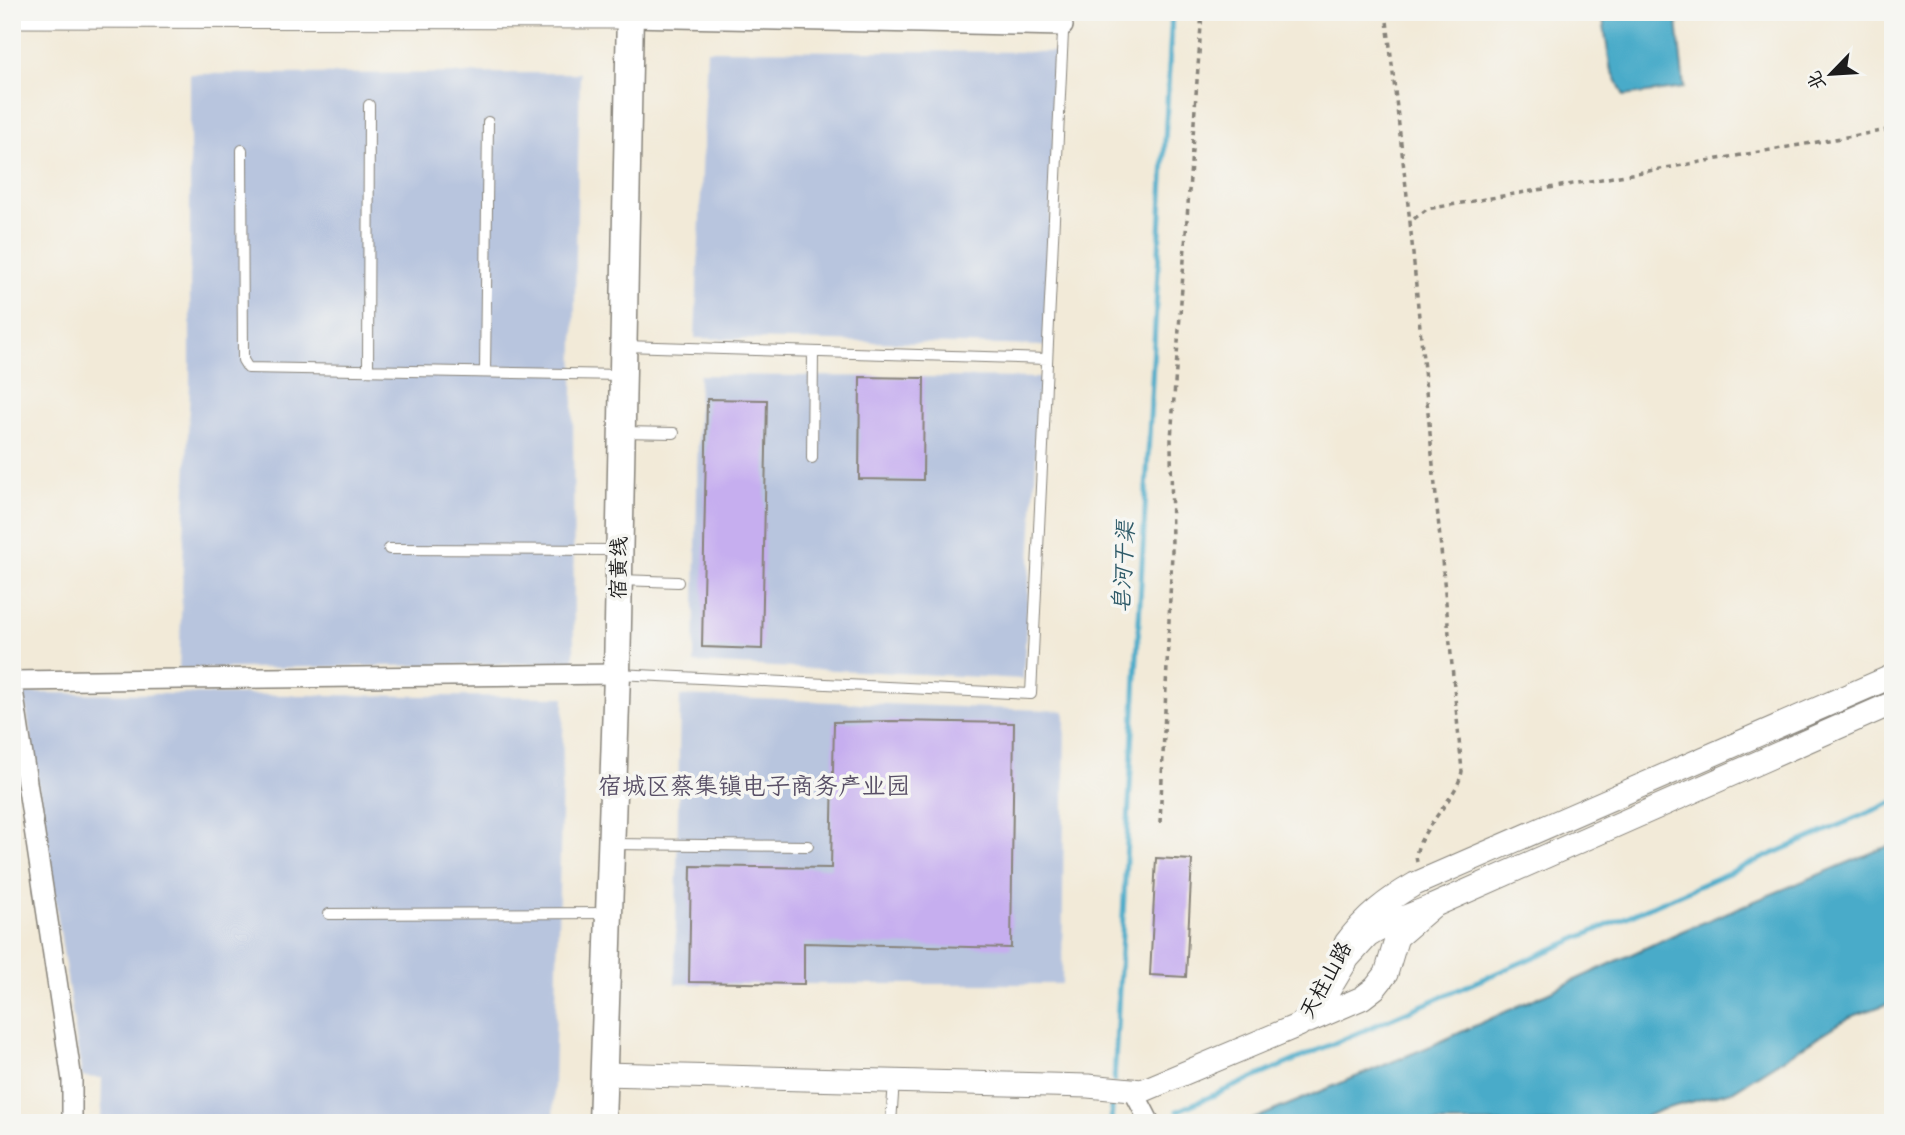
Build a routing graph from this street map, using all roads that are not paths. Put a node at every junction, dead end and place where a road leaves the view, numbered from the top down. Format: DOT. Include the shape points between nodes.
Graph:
graph roads {
  1 [pos="629,15"];
  2 [pos="12,16"];
  3 [pos="1064,19"];
  4 [pos="369,105"];
  5 [pos="488,122"];
  6 [pos="242,150"];
  7 [pos="623,346"];
  8 [pos="813,352"];
  9 [pos="1047,359"];
  10 [pos="368,370"];
  11 [pos="485,372"];
  12 [pos="623,375"];
  13 [pos="622,432"];
  14 [pos="674,433"];
  15 [pos="812,458"];
  16 [pos="389,549"];
  17 [pos="620,550"];
  18 [pos="619,580"];
  19 [pos="678,582"];
  20 [pos="617,674"];
  21 [pos="1893,676"];
  22 [pos="12,682"];
  23 [pos="1893,703"];
  24 [pos="611,844"];
  25 [pos="808,846"];
  26 [pos="1433,906"];
  27 [pos="609,913"];
  28 [pos="329,914"];
  29 [pos="1299,1025"];
  30 [pos="603,1074"];
  31 [pos="894,1081"];
  32 [pos="1131,1091"];
  33 [pos="72,1123"];
  34 [pos="602,1123"];
  35 [pos="891,1123"];
  36 [pos="1150,1123"];
  1 -- 2 [label="street"];
  1 -- 3 [label="street"];
  1 -- 7 [label="main road, 宿黄线"];
  3 -- 9 [label="lane"];
  4 -- 10 [label="lane"];
  5 -- 11 [label="lane"];
  6 -- 10 [label="lane" via="243,360 248,368"];
  7 -- 8 [label="lane"];
  7 -- 12 [label="main road, 宿黄线"];
  8 -- 9 [label="lane"];
  8 -- 15 [label="lane"];
  9 -- 20 [label="lane" via="1031,694"];
  10 -- 11 [label="lane"];
  11 -- 12 [label="lane"];
  12 -- 13 [label="main road, 宿黄线"];
  13 -- 14 [label="lane"];
  13 -- 17 [label="main road, 宿黄线"];
  16 -- 17 [label="lane"];
  17 -- 18 [label="main road, 宿黄线"];
  18 -- 19 [label="lane"];
  18 -- 20 [label="main road, 宿黄线"];
  20 -- 22 [label="street"];
  20 -- 24 [label="main road, 宿黄线"];
  21 -- 29 [label="street, 天柱山路" via="1388,899 1337,955"];
  22 -- 33 [label="street" via="72,1080"];
  23 -- 26 [label="street, 天柱山路"];
  24 -- 25 [label="lane"];
  24 -- 27 [label="main road, 宿黄线"];
  26 -- 29 [label="street" via="1368,936 1348,958 1318,1008"];
  26 -- 29 [label="street, 天柱山路" via="1397,937 1386,974 1375,988"];
  27 -- 28 [label="lane"];
  27 -- 30 [label="main road, 宿黄线"];
  29 -- 32 [label="street" via="1148,1090"];
  30 -- 31 [label="street"];
  30 -- 34 [label="main road, 宿黄线"];
  31 -- 32 [label="street"];
  31 -- 35 [label="lane"];
  32 -- 36 [label="street"];
}
